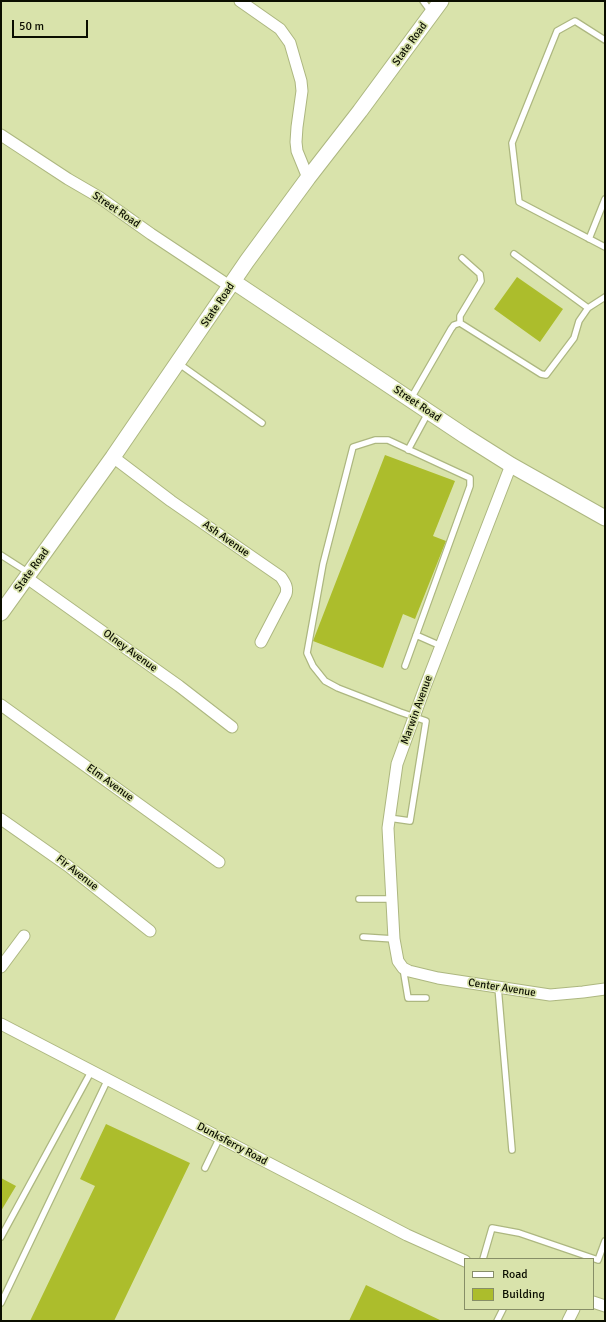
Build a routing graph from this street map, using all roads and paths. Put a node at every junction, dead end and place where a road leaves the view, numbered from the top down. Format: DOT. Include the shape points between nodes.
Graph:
graph roads {
  1 [pos="240,1"];
  2 [pos="432,5"];
  3 [pos="605,40"];
  4 [pos="1,135"];
  5 [pos="308,178"];
  6 [pos="605,199"];
  7 [pos="589,238"];
  8 [pos="605,247"];
  9 [pos="514,254"];
  10 [pos="462,258"];
  11 [pos="232,284"];
  12 [pos="605,297"];
  13 [pos="588,308"];
  14 [pos="460,323"];
  15 [pos="178,363"];
  16 [pos="410,400"];
  17 [pos="429,412"];
  18 [pos="262,423"];
  19 [pos="408,450"];
  20 [pos="113,457"];
  21 [pos="511,465"];
  22 [pos="605,518"];
  23 [pos="1,555"];
  24 [pos="28,576"];
  25 [pos="1,613"];
  26 [pos="416,635"];
  27 [pos="261,642"];
  28 [pos="441,646"];
  29 [pos="405,666"];
  30 [pos="1,705"];
  31 [pos="415,718"];
  32 [pos="232,727"];
  33 [pos="389,818"];
  34 [pos="1,819"];
  35 [pos="219,862"];
  36 [pos="359,899"];
  37 [pos="392,899"];
  38 [pos="150,931"];
  39 [pos="24,936"];
  40 [pos="363,937"];
  41 [pos="394,939"];
  42 [pos="1,967"];
  43 [pos="402,967"];
  44 [pos="498,987"];
  45 [pos="605,989"];
  46 [pos="426,998"];
  47 [pos="1,1024"];
  48 [pos="92,1070"];
  49 [pos="108,1079"];
  50 [pos="220,1137"];
  51 [pos="512,1150"];
  52 [pos="205,1168"];
  53 [pos="1,1237"];
  54 [pos="605,1241"];
  55 [pos="483,1258"];
  56 [pos="592,1258"];
  57 [pos="594,1259"];
  58 [pos="464,1261"];
  59 [pos="594,1302"];
  60 [pos="1,1303"];
  61 [pos="605,1306"];
  62 [pos="502,1310"];
  63 [pos="574,1310"];
  64 [pos="497,1321"];
  65 [pos="568,1321"];
  1 -- 5 [label="street" via="280,29 290,43 302,91 296,127 297,151"];
  2 -- 5 [label="main road, State Road" via="360,112"];
  3 -- 7 [label="lane" via="575,21 557,31 512,143 519,202"];
  4 -- 11 [label="street, Street Road"];
  5 -- 11 [label="main road, State Road"];
  6 -- 7 [label="lane"];
  7 -- 8 [label="lane"];
  9 -- 13 [label="lane"];
  10 -- 14 [label="lane" via="480,274 482,281 460,316"];
  11 -- 15 [label="main road, State Road"];
  11 -- 16 [label="main road, Street Road"];
  12 -- 13 [label="lane"];
  13 -- 14 [label="lane" via="579,321 574,338 546,376"];
  14 -- 16 [label="lane" via="451,329"];
  15 -- 18 [label="lane"];
  15 -- 20 [label="main road, State Road"];
  16 -- 17 [label="main road, Street Road"];
  17 -- 19 [label="lane"];
  17 -- 21 [label="main road, Street Road"];
  19 -- 26 [label="lane" via="470,478 470,486"];
  19 -- 31 [label="lane" via="388,440 375,440 353,447 323,564 307,653 325,681"];
  20 -- 24 [label="main road, State Road"];
  20 -- 27 [label="street, Ash Avenue" via="171,501 281,577 286,584 286,594"];
  21 -- 22 [label="main road, Street Road"];
  21 -- 28 [label="street, Marwin Avenue"];
  23 -- 24 [label="lane"];
  24 -- 25 [label="main road, State Road"];
  24 -- 32 [label="street, Olney Avenue"];
  26 -- 28 [label="lane"];
  26 -- 29 [label="lane"];
  28 -- 31 [label="street, Marwin Avenue"];
  30 -- 35 [label="street, Elm Avenue"];
  31 -- 33 [label="street, Marwin Avenue" via="397,764"];
  31 -- 33 [label="lane" via="426,721 410,821"];
  33 -- 37 [label="street, Marwin Avenue"];
  34 -- 38 [label="street, Fir Avenue" via="68,866"];
  36 -- 37 [label="lane"];
  37 -- 41 [label="street, Marwin Avenue"];
  39 -- 42 [label="street"];
  40 -- 41 [label="lane"];
  41 -- 43 [label="street, Marwin Avenue" via="396,954"];
  43 -- 44 [label="street, Center Avenue" via="438,978"];
  43 -- 46 [label="lane" via="408,998"];
  44 -- 45 [label="street, Center Avenue" via="550,995"];
  44 -- 51 [label="lane"];
  47 -- 48 [label="street, Dunksferry Road"];
  48 -- 49 [label="street, Dunksferry Road"];
  48 -- 53 [label="lane"];
  49 -- 50 [label="street, Dunksferry Road"];
  49 -- 60 [label="lane"];
  50 -- 52 [label="lane"];
  50 -- 58 [label="street, Dunksferry Road" via="407,1235"];
  54 -- 57 [label="lane" via="598,1260"];
  55 -- 56 [label="lane" via="492,1228 519,1233"];
  59 -- 61 [label="street"];
  62 -- 64 [label="lane"];
  63 -- 65 [label="street"];
}
